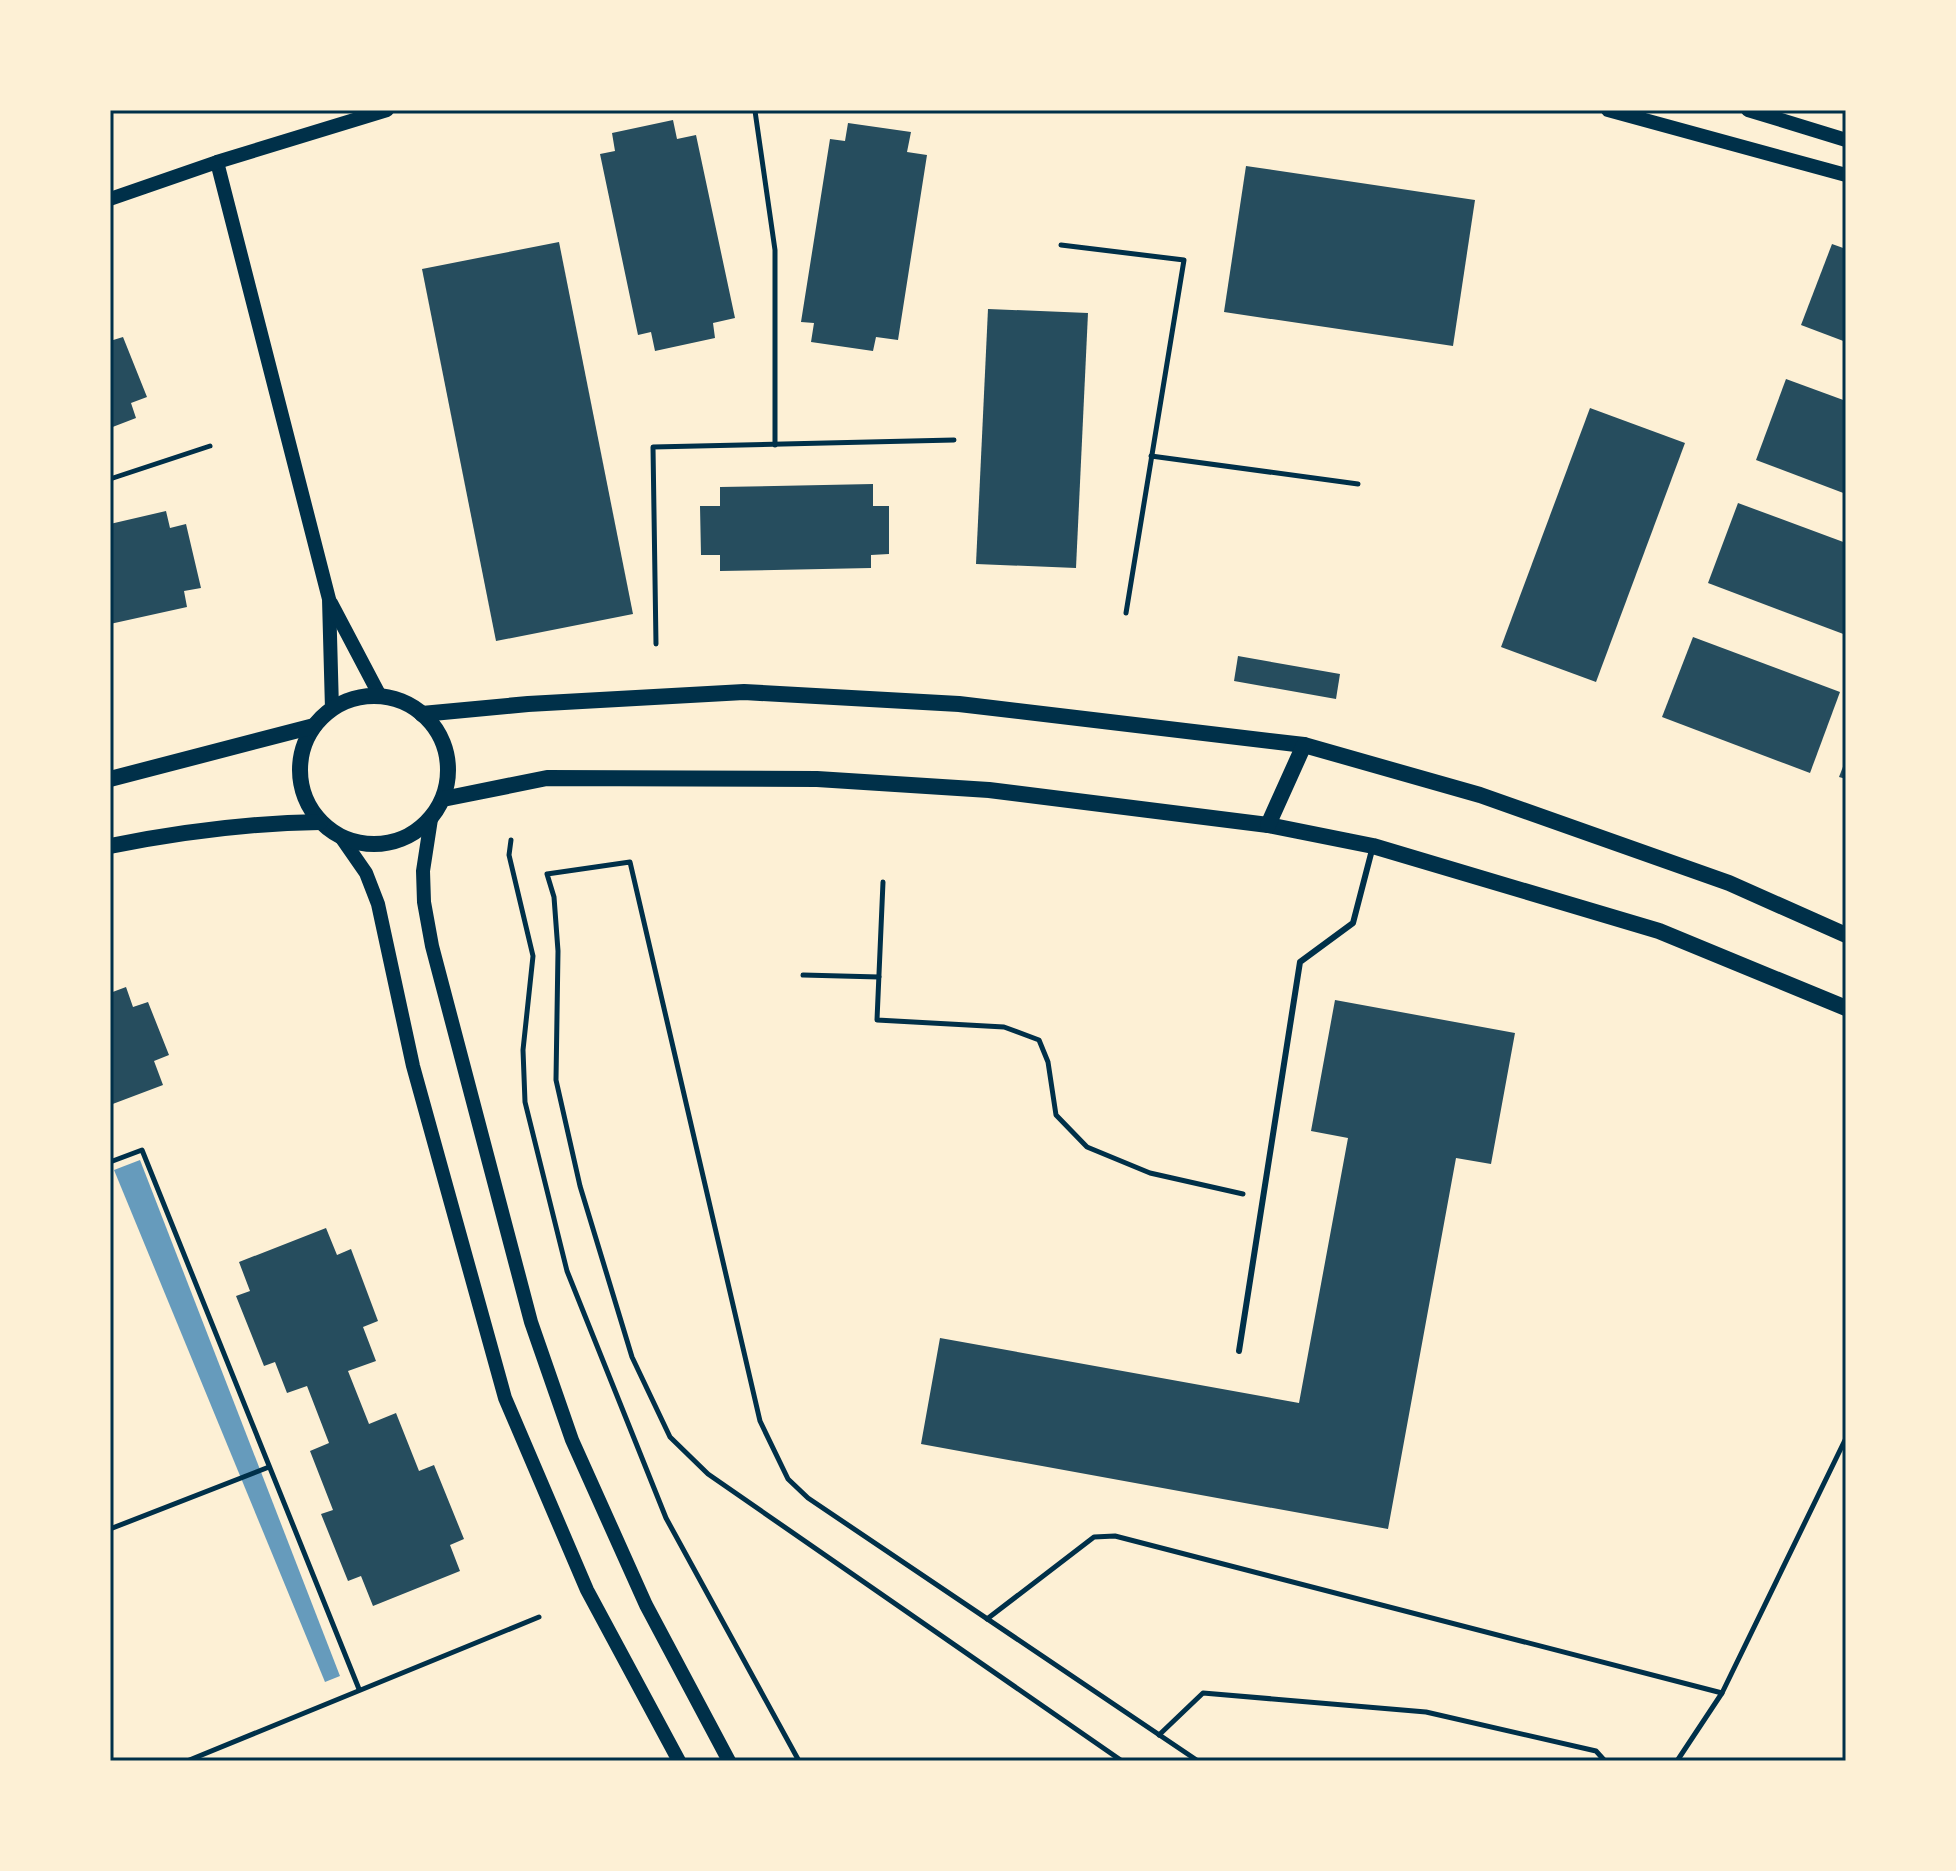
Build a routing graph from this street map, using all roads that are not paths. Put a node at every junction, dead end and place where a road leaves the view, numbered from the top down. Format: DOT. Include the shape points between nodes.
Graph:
graph roads {
  1 [pos="387,110"];
  2 [pos="1608,110"];
  3 [pos="1748,110"];
  4 [pos="1846,140"];
  5 [pos="217,162"];
  6 [pos="1846,175"];
  7 [pos="110,199"];
  8 [pos="329,599"];
  9 [pos="380,696"];
  10 [pos="332,709"];
  11 [pos="422,714"];
  12 [pos="314,726"];
  13 [pos="1304,745"];
  14 [pos="110,779"];
  15 [pos="443,799"];
  16 [pos="431,819"];
  17 [pos="320,822"];
  18 [pos="1268,825"];
  19 [pos="341,837"];
  20 [pos="110,846"];
  21 [pos="1373,846"];
  22 [pos="1846,935"];
  23 [pos="1846,1008"];
  24 [pos="1239,1351"];
  25 [pos="679,1761"];
  26 [pos="729,1761"];
  1 -- 5 [label="street"];
  2 -- 6 [label="street"];
  3 -- 4 [label="street"];
  5 -- 7 [label="street"];
  5 -- 8 [label="street"];
  8 -- 9 [label="street"];
  8 -- 10 [label="street"];
  9 -- 10 [label="main road" via="356,698"];
  9 -- 11 [label="main road" via="402,701"];
  10 -- 12 [label="main road"];
  11 -- 13 [label="main road" via="744,692 959,704"];
  11 -- 15 [label="main road" via="438,731 447,752"];
  12 -- 14 [label="main road"];
  12 -- 17 [label="main road" via="302,749 299,775"];
  13 -- 18 [label="main road"];
  13 -- 22 [label="main road" via="1480,795 1729,883"];
  15 -- 16 [label="main road"];
  15 -- 18 [label="main road" via="547,778 817,779 989,790"];
  16 -- 19 [label="main road" via="414,834 392,842 366,844"];
  16 -- 26 [label="street" via="423,871 432,946 531,1322 572,1440 633,1577"];
  17 -- 19 [label="main road"];
  17 -- 20 [label="main road" via="207,829"];
  18 -- 21 [label="main road"];
  19 -- 25 [label="street" via="366,873 378,904 413,1066 505,1398 587,1590"];
  21 -- 23 [label="main road" via="1659,931"];
  21 -- 24 [label="lane" via="1353,923 1300,962"];
}
